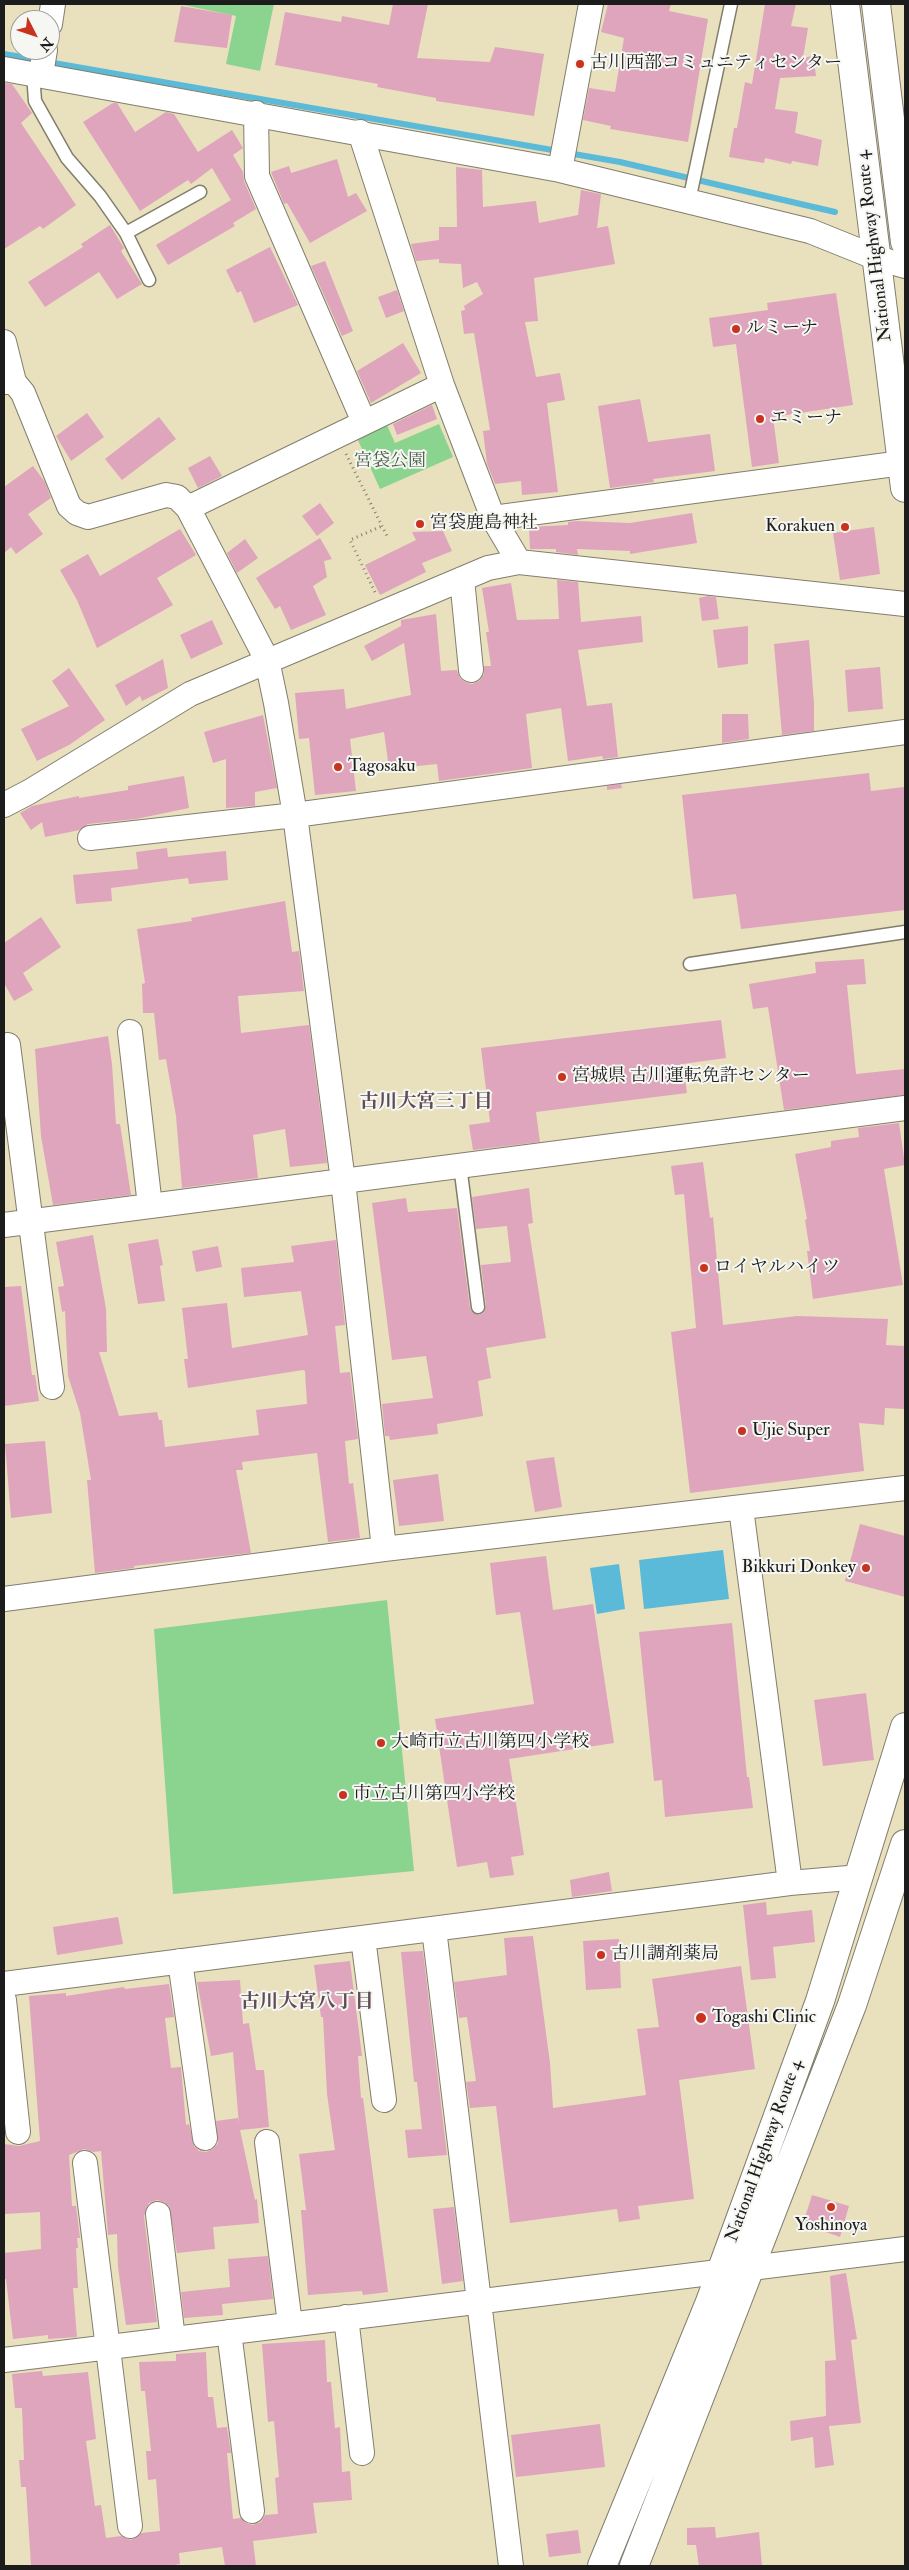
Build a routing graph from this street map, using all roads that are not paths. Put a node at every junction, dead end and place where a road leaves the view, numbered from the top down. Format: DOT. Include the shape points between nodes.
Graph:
graph roads {
  1 [pos="591,4"];
  2 [pos="731,4"];
  3 [pos="845,4"];
  4 [pos="876,4"];
  5 [pos="41,64"];
  6 [pos="4,69"];
  7 [pos="256,113"];
  8 [pos="360,132"];
  9 [pos="563,156"];
  10 [pos="200,192"];
  11 [pos="691,195"];
  12 [pos="126,233"];
  13 [pos="905,242"];
  14 [pos="877,258"];
  15 [pos="905,266"];
  16 [pos="149,280"];
  17 [pos="4,342"];
  18 [pos="9,382"];
  19 [pos="442,385"];
  20 [pos="364,422"];
  21 [pos="903,476"];
  22 [pos="188,508"];
  23 [pos="493,518"];
  24 [pos="519,562"];
  25 [pos="462,579"];
  26 [pos="905,604"];
  27 [pos="267,660"];
  28 [pos="471,670"];
  29 [pos="905,732"];
  30 [pos="4,805"];
  31 [pos="296,815"];
  32 [pos="90,838"];
  33 [pos="905,932"];
  34 [pos="690,964"];
  35 [pos="130,1032"];
  36 [pos="8,1045"];
  37 [pos="905,1108"];
  38 [pos="460,1165"];
  39 [pos="343,1181"];
  40 [pos="150,1206"];
  41 [pos="30,1222"];
  42 [pos="4,1225"];
  43 [pos="478,1307"];
  44 [pos="52,1387"];
  45 [pos="905,1488"];
  46 [pos="741,1508"];
  47 [pos="384,1549"];
  48 [pos="4,1599"];
  49 [pos="905,1727"];
  50 [pos="905,1844"];
  51 [pos="901,1869"];
  52 [pos="860,1877"];
  53 [pos="790,1883"];
  54 [pos="434,1929"];
  55 [pos="363,1938"];
  56 [pos="180,1961"];
  57 [pos="4,1984"];
  58 [pos="4,2000"];
  59 [pos="384,2100"];
  60 [pos="18,2132"];
  61 [pos="205,2138"];
  62 [pos="267,2142"];
  63 [pos="84,2163"];
  64 [pos="158,2214"];
  65 [pos="905,2249"];
  66 [pos="748,2267"];
  67 [pos="720,2271"];
  68 [pos="479,2301"];
  69 [pos="346,2317"];
  70 [pos="290,2324"];
  71 [pos="229,2332"];
  72 [pos="173,2339"];
  73 [pos="108,2347"];
  74 [pos="4,2360"];
  75 [pos="362,2453"];
  76 [pos="252,2511"];
  77 [pos="130,2526"];
  78 [pos="511,2566"];
  79 [pos="602,2566"];
  80 [pos="634,2566"];
  1 -- 9 [label="street"];
  2 -- 11 [label="lane"];
  3 -- 14 [label="highway, National Highway Route 4"];
  4 -- 13 [label="highway, National Highway Route 4"];
  5 -- 6 [label="street"];
  5 -- 7 [label="street"];
  5 -- 12 [label="lane" via="35,101 67,158"];
  7 -- 8 [label="street"];
  7 -- 20 [label="street" via="257,176"];
  8 -- 9 [label="street"];
  8 -- 19 [label="street"];
  9 -- 11 [label="street"];
  10 -- 12 [label="lane"];
  11 -- 14 [label="street" via="810,231"];
  12 -- 16 [label="lane"];
  14 -- 15 [label="street"];
  14 -- 21 [label="highway, National Highway Route 4"];
  17 -- 18 [label="street"];
  18 -- 22 [label="street" via="23,393 69,506 77,513 88,517 166,495 177,497"];
  19 -- 20 [label="street"];
  19 -- 23 [label="street"];
  20 -- 22 [label="street"];
  21 -- 23 [label="street"];
  22 -- 27 [label="street"];
  23 -- 24 [label="street"];
  24 -- 25 [label="street" via="488,568"];
  24 -- 26 [label="street"];
  25 -- 27 [label="street"];
  25 -- 28 [label="street"];
  27 -- 30 [label="street" via="190,694"];
  27 -- 31 [label="street"];
  29 -- 31 [label="street"];
  31 -- 32 [label="street"];
  31 -- 39 [label="street"];
  33 -- 34 [label="lane"];
  35 -- 40 [label="street"];
  36 -- 41 [label="street"];
  37 -- 38 [label="street"];
  38 -- 39 [label="street"];
  38 -- 43 [label="lane"];
  39 -- 40 [label="street"];
  39 -- 47 [label="street"];
  40 -- 41 [label="street"];
  41 -- 42 [label="street"];
  41 -- 44 [label="street"];
  45 -- 46 [label="street"];
  46 -- 47 [label="street"];
  46 -- 53 [label="street"];
  47 -- 48 [label="street"];
  49 -- 52 [label="highway, National Highway Route 4"];
  50 -- 51 [label="highway, National Highway Route 4"];
  51 -- 66 [label="highway, National Highway Route 4" via="852,2005"];
  52 -- 53 [label="street"];
  52 -- 67 [label="highway, National Highway Route 4" via="820,2001"];
  53 -- 54 [label="street"];
  54 -- 55 [label="street"];
  54 -- 68 [label="street"];
  55 -- 56 [label="street"];
  55 -- 59 [label="street"];
  56 -- 57 [label="street"];
  56 -- 61 [label="street"];
  58 -- 60 [label="street"];
  62 -- 70 [label="street"];
  63 -- 73 [label="street"];
  64 -- 72 [label="street"];
  65 -- 66 [label="street"];
  66 -- 67 [label="street"];
  66 -- 80 [label="highway, National Highway Route 4"];
  67 -- 68 [label="street"];
  67 -- 79 [label="highway, National Highway Route 4"];
  68 -- 69 [label="street"];
  68 -- 78 [label="street"];
  69 -- 70 [label="street"];
  69 -- 75 [label="street"];
  70 -- 71 [label="street"];
  71 -- 72 [label="street"];
  71 -- 76 [label="street"];
  72 -- 73 [label="street"];
  73 -- 74 [label="street"];
  73 -- 77 [label="street"];
}
